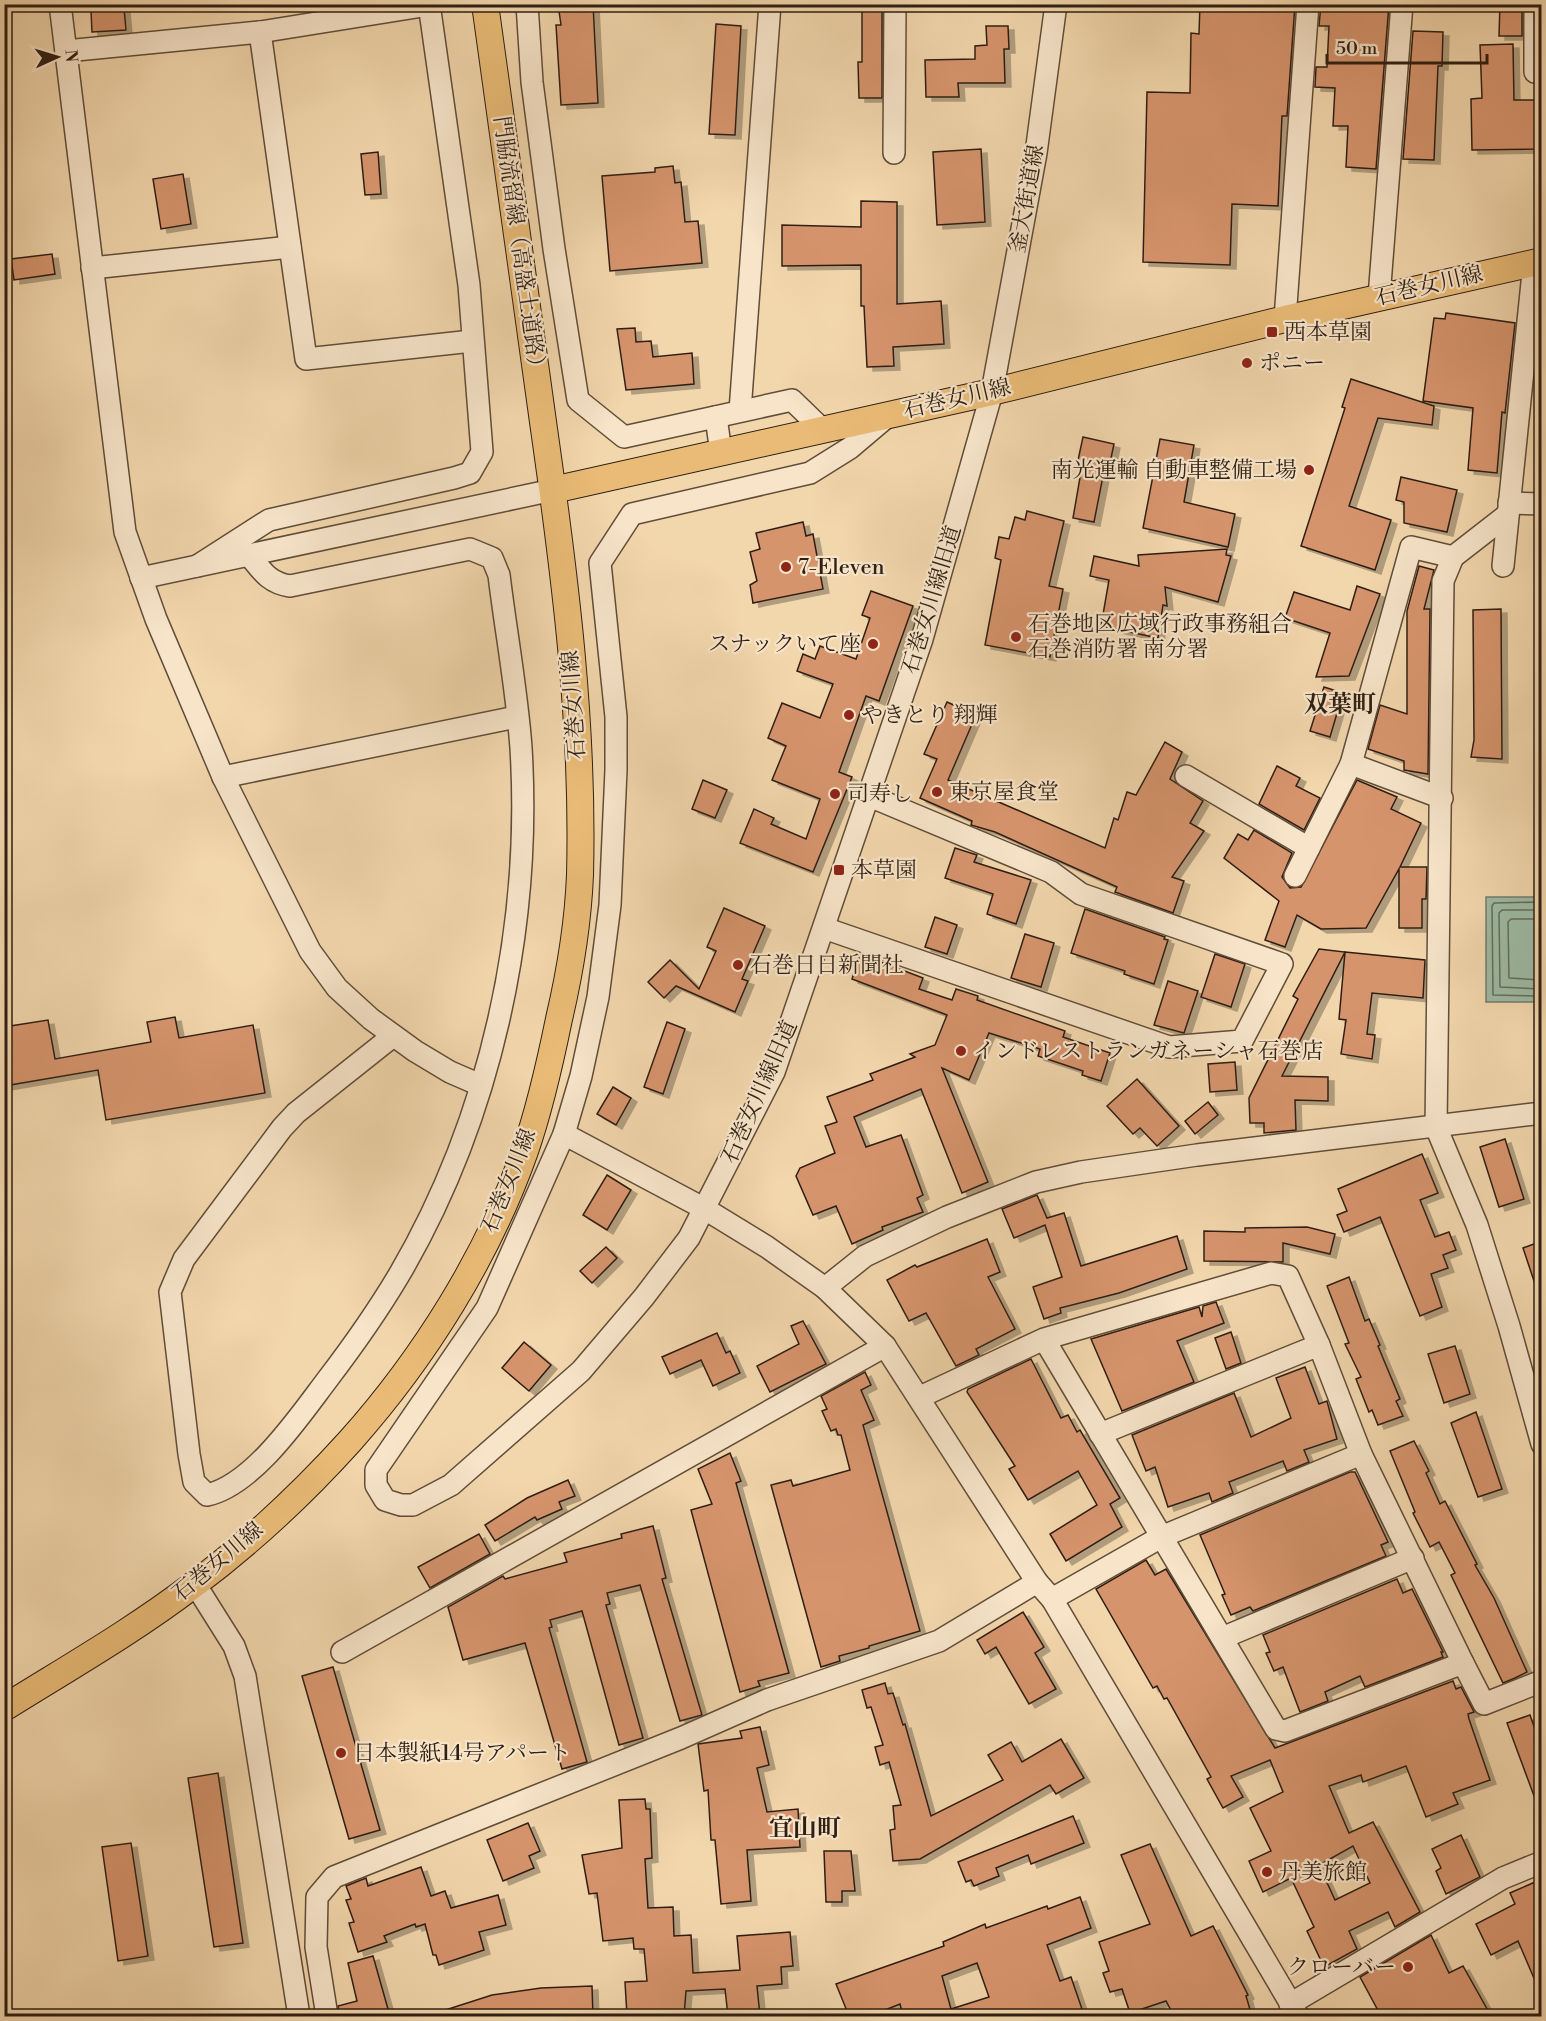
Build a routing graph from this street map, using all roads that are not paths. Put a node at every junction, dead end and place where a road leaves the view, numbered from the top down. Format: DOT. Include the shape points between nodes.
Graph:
graph roads {
  1 [pos="60,4"];
  2 [pos="485,4"];
  3 [pos="527,4"];
  4 [pos="770,4"];
  5 [pos="895,4"];
  6 [pos="1056,4"];
  7 [pos="1308,4"];
  8 [pos="1401,4"];
  9 [pos="1535,4"];
  10 [pos="429,5"];
  11 [pos="260,32"];
  12 [pos="66,51"];
  13 [pos="1542,72"];
  14 [pos="894,153"];
  15 [pos="290,247"];
  16 [pos="1538,262"];
  17 [pos="92,268"];
  18 [pos="1379,297"];
  19 [pos="1285,319"];
  20 [pos="472,341"];
  21 [pos="992,392"];
  22 [pos="740,411"];
  23 [pos="889,415"];
  24 [pos="716,417"];
  25 [pos="823,430"];
  26 [pos="721,453"];
  27 [pos="553,490"];
  28 [pos="1542,504"];
  29 [pos="1508,509"];
  30 [pos="249,555"];
  31 [pos="1453,557"];
  32 [pos="196,566"];
  33 [pos="1503,566"];
  34 [pos="141,578"];
  35 [pos="516,717"];
  36 [pos="1351,764"];
  37 [pos="1186,776"];
  38 [pos="223,777"];
  39 [pos="867,795"];
  40 [pos="1442,798"];
  41 [pos="1309,848"];
  42 [pos="1295,876"];
  43 [pos="824,928"];
  44 [pos="393,1036"];
  45 [pos="480,1085"];
  46 [pos="1542,1113"];
  47 [pos="1436,1127"];
  48 [pos="564,1134"];
  49 [pos="705,1209"];
  50 [pos="825,1288"];
  51 [pos="1044,1339"];
  52 [pos="1318,1345"];
  53 [pos="885,1346"];
  54 [pos="920,1397"];
  55 [pos="1100,1434"];
  56 [pos="1542,1444"];
  57 [pos="1361,1454"];
  58 [pos="1161,1538"];
  59 [pos="1413,1558"];
  60 [pos="1037,1582"];
  61 [pos="195,1584"];
  62 [pos="1052,1599"];
  63 [pos="1222,1638"];
  64 [pos="342,1652"];
  65 [pos="1463,1663"];
  66 [pos="1542,1681"];
  67 [pos="4,1708"];
  68 [pos="1542,1862"];
  69 [pos="316,1947"];
  70 [pos="289,1950"];
  71 [pos="1294,2010"];
  72 [pos="299,2016"];
  73 [pos="327,2016"];
  1 -- 12 [label="street"];
  2 -- 27 [label="main road, 門脇流留線（高盛土道路）"];
  3 -- 24 [label="street" via="532,82 578,400 624,437"];
  4 -- 22 [label="street"];
  5 -- 14 [label="street"];
  6 -- 21 [label="street, 釜大街道線" via="1036,153"];
  7 -- 19 [label="street"];
  8 -- 18 [label="street"];
  9 -- 13 [label="street" via="1535,72"];
  10 -- 11 [label="street"];
  10 -- 20 [label="street" via="469,285"];
  11 -- 12 [label="street"];
  11 -- 15 [label="street"];
  12 -- 17 [label="street"];
  15 -- 17 [label="street"];
  15 -- 20 [label="street" via="306,359"];
  16 -- 18 [label="main road, 石巻女川線"];
  16 -- 29 [label="street"];
  17 -- 34 [label="street" via="125,532"];
  18 -- 19 [label="main road, 石巻女川線"];
  19 -- 21 [label="main road, 石巻女川線"];
  20 -- 32 [label="street" via="482,452 470,473 269,520"];
  21 -- 23 [label="main road, 石巻女川線"];
  21 -- 39 [label="street, 石巻女川線旧道" via="922,639"];
  22 -- 24 [label="street"];
  22 -- 25 [label="street" via="792,400"];
  23 -- 25 [label="main road, 石巻女川線"];
  23 -- 48 [label="street" via="850,448 810,473 632,514 600,563 616,717 610,905 598,997"];
  24 -- 26 [label="street"];
  25 -- 26 [label="main road, 石巻女川線"];
  26 -- 27 [label="main road, 石巻女川線"];
  27 -- 30 [label="street"];
  27 -- 61 [label="main road, 石巻女川線" via="578,709 580,877 570,971 546,1080 524,1151 496,1220 446,1311 398,1381 349,1442 294,1497"];
  28 -- 29 [label="street"];
  29 -- 31 [label="street"];
  29 -- 33 [label="street"];
  30 -- 32 [label="street"];
  30 -- 35 [label="street" via="268,578 290,586 470,549 492,558 499,575"];
  31 -- 36 [label="street" via="1412,547"];
  31 -- 40 [label="street" via="1443,581"];
  32 -- 34 [label="street"];
  34 -- 38 [label="street"];
  35 -- 38 [label="street"];
  35 -- 45 [label="street" via="522,811 520,893 513,949"];
  36 -- 40 [label="street"];
  36 -- 41 [label="street"];
  37 -- 41 [label="street"];
  38 -- 44 [label="street" via="310,951 338,988"];
  39 -- 43 [label="street, 石巻女川線旧道"];
  39 -- 43 [label="street" via="1051,872 1081,894 1282,964 1242,1041 1169,1047"];
  40 -- 47 [label="street"];
  41 -- 42 [label="street"];
  43 -- 49 [label="street, 石巻女川線旧道" via="774,1072"];
  44 -- 45 [label="street" via="450,1072"];
  44 -- 45 [label="street" via="296,1113 184,1259 170,1292 194,1482 207,1495 229,1486 253,1467 283,1435 366,1328 433,1209 467,1128"];
  46 -- 47 [label="street"];
  47 -- 50 [label="street" via="1197,1155 1036,1182 947,1217 865,1256"];
  47 -- 56 [label="street" via="1477,1225"];
  48 -- 49 [label="street"];
  48 -- 49 [label="street, 石巻女川線旧道" via="487,1308 376,1470 376,1485 385,1500 413,1505 451,1485 581,1371 644,1297 689,1238"];
  49 -- 50 [label="street"];
  50 -- 53 [label="street"];
  51 -- 52 [label="street" via="1271,1273 1288,1276"];
  51 -- 54 [label="street"];
  51 -- 55 [label="street"];
  52 -- 55 [label="street"];
  52 -- 57 [label="street"];
  53 -- 54 [label="street"];
  53 -- 64 [label="street"];
  54 -- 60 [label="street"];
  55 -- 58 [label="street"];
  57 -- 58 [label="street"];
  57 -- 59 [label="street"];
  58 -- 62 [label="street"];
  58 -- 63 [label="street"];
  59 -- 63 [label="street"];
  59 -- 65 [label="street"];
  60 -- 62 [label="street"];
  60 -- 69 [label="street" via="939,1641 767,1700 334,1877 318,1897"];
  61 -- 67 [label="main road, 石巻女川線"];
  61 -- 70 [label="street" via="234,1646 245,1676"];
  62 -- 71 [label="street"];
  63 -- 65 [label="street" via="1276,1729 1285,1731"];
  65 -- 66 [label="street" via="1484,1704"];
  68 -- 71 [label="street" via="1503,1878"];
  69 -- 70 [label="street"];
  69 -- 73 [label="street"];
  70 -- 72 [label="street"];
}
